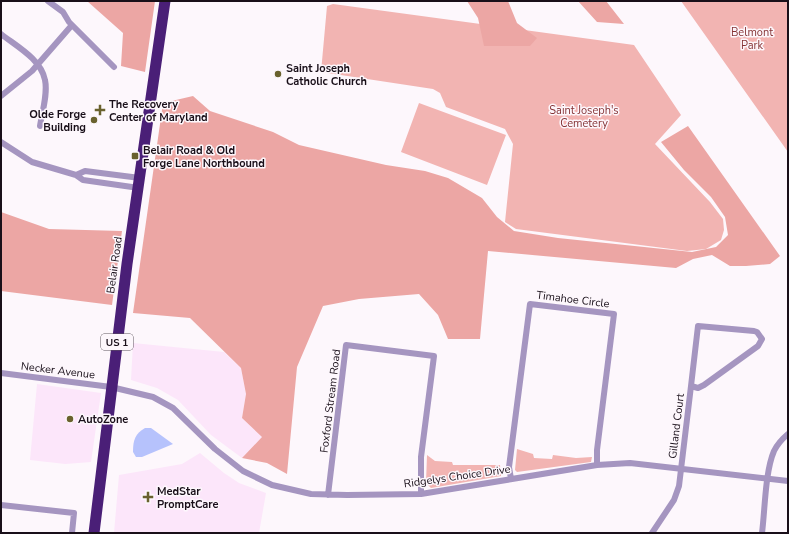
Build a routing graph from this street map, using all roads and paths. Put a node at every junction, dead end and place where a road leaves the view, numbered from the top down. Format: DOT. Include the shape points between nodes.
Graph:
graph roads {
  1 [pos="48,1"];
  2 [pos="166,1"];
  3 [pos="72,25"];
  4 [pos="1,34"];
  5 [pos="38,64"];
  6 [pos="114,67"];
  7 [pos="1,96"];
  8 [pos="40,126"];
  9 [pos="1,143"];
  10 [pos="76,175"];
  11 [pos="139,183"];
  12 [pos="1,373"];
  13 [pos="691,386"];
  14 [pos="111,387"];
  15 [pos="788,434"];
  16 [pos="597,465"];
  17 [pos="681,468"];
  18 [pos="768,478"];
  19 [pos="511,479"];
  20 [pos="788,481"];
  21 [pos="421,494"];
  22 [pos="328,495"];
  23 [pos="1,506"];
  24 [pos="72,533"];
  25 [pos="94,533"];
  26 [pos="652,533"];
  27 [pos="762,533"];
  1 -- 3 [label="street" via="63,12"];
  2 -- 11 [label="highway, Belair Road / US 1"];
  3 -- 5 [label="street"];
  3 -- 6 [label="street"];
  4 -- 5 [label="street"];
  5 -- 7 [label="street"];
  5 -- 8 [label="street" via="43,72 46,87"];
  9 -- 10 [label="street" via="32,162"];
  10 -- 11 [label="street" via="83,180"];
  10 -- 11 [label="street" via="85,171"];
  11 -- 14 [label="highway, Belair Road / US 1"];
  12 -- 14 [label="street, Necker Avenue"];
  13 -- 13 [label="street, Gilland Court" via="698,326 754,331 760,336 762,340 758,346 704,385 698,388"];
  13 -- 17 [label="street, Gilland Court"];
  14 -- 22 [label="street, Ridgelys Choice Drive" via="146,395 168,404 229,462 258,479 296,491"];
  14 -- 25 [label="highway, Belair Road / US 1"];
  15 -- 18 [label="street" via="774,452"];
  16 -- 17 [label="street, Ridgelys Choice Drive" via="644,463"];
  16 -- 19 [label="street, Ridgelys Choice Drive"];
  16 -- 19 [label="street, Timahoe Circle" via="614,314 530,304 510,459"];
  17 -- 18 [label="street, Ridgelys Choice Drive"];
  17 -- 26 [label="street, Gilland Court" via="674,500"];
  18 -- 20 [label="street, Ridgelys Choice Drive"];
  18 -- 27 [label="street"];
  19 -- 21 [label="street, Ridgelys Choice Drive"];
  21 -- 22 [label="street, Ridgelys Choice Drive"];
  21 -- 22 [label="street, Foxford Stream Road" via="421,457 434,356 346,345"];
  23 -- 24 [label="street" via="74,513"];
}
